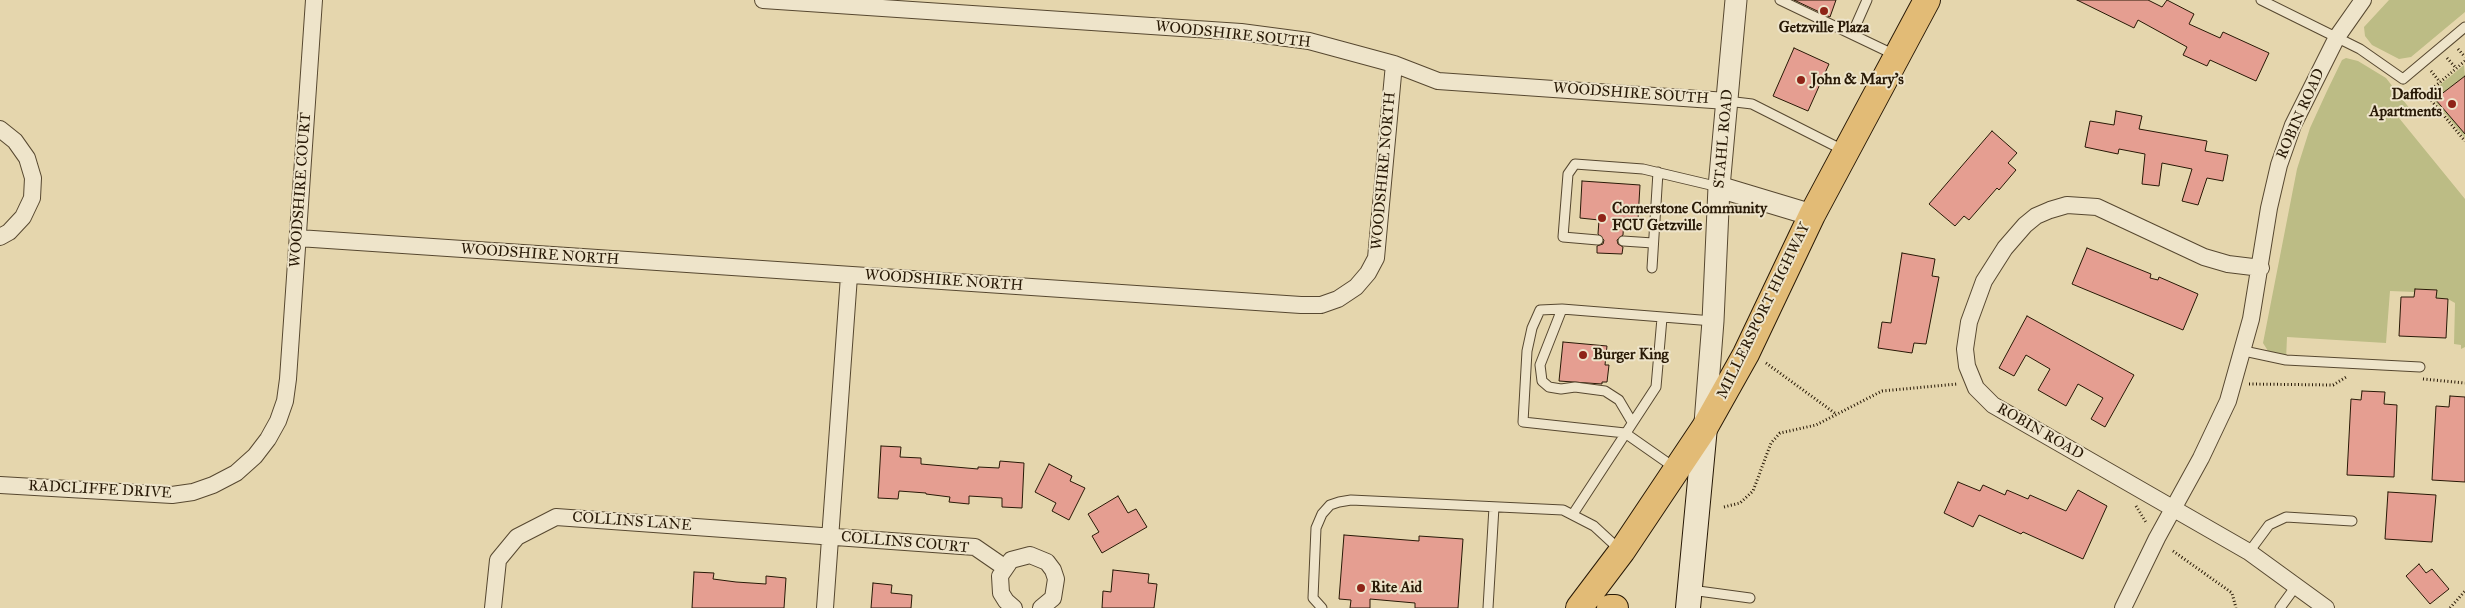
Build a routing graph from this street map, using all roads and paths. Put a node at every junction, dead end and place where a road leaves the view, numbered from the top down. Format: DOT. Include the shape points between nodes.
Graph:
graph roads {
  1 [pos="314,0"];
  2 [pos="763,0"];
  3 [pos="1736,0"];
  4 [pos="1780,0"];
  5 [pos="1867,0"];
  6 [pos="1927,0"];
  7 [pos="2261,0"];
  8 [pos="2363,0"];
  9 [pos="2279,4"];
  10 [pos="2465,27"];
  11 [pos="1852,34"];
  12 [pos="2337,36"];
  13 [pos="1898,57"];
  14 [pos="2465,62"];
  15 [pos="1394,64"];
  16 [pos="1727,101"];
  17 [pos="0,129"];
  18 [pos="2465,141"];
  19 [pos="1845,151"];
  20 [pos="1658,172"];
  21 [pos="1719,187"];
  22 [pos="1812,215"];
  23 [pos="0,237"];
  24 [pos="298,238"];
  25 [pos="1598,240"];
  26 [pos="1623,241"];
  27 [pos="1653,243"];
  28 [pos="1652,268"];
  29 [pos="2261,268"];
  30 [pos="849,276"];
  31 [pos="1562,309"];
  32 [pos="1662,318"];
  33 [pos="1713,321"];
  34 [pos="2244,351"];
  35 [pos="1766,363"];
  36 [pos="2420,367"];
  37 [pos="2354,373"];
  38 [pos="2236,377"];
  39 [pos="2419,378"];
  40 [pos="288,380"];
  41 [pos="1972,380"];
  42 [pos="2465,383"];
  43 [pos="1836,414"];
  44 [pos="1632,422"];
  45 [pos="1705,427"];
  46 [pos="1625,432"];
  47 [pos="1677,470"];
  48 [pos="0,485"];
  49 [pos="2132,500"];
  50 [pos="1494,507"];
  51 [pos="1724,507"];
  52 [pos="2173,509"];
  53 [pos="1573,514"];
  54 [pos="2352,522"];
  55 [pos="2149,528"];
  56 [pos="830,537"];
  57 [pos="2173,551"];
  58 [pos="1622,552"];
  59 [pos="2249,552"];
  60 [pos="1004,567"];
  61 [pos="2296,586"];
  62 [pos="2465,591"];
  63 [pos="1750,598"];
  64 [pos="1689,599"];
  65 [pos="493,608"];
  66 [pos="825,608"];
  67 [pos="1014,608"];
  68 [pos="1041,608"];
  69 [pos="1322,608"];
  70 [pos="1488,608"];
  71 [pos="1579,608"];
  72 [pos="1610,608"];
  73 [pos="1615,608"];
  74 [pos="2123,608"];
  75 [pos="2236,608"];
  76 [pos="2280,608"];
  77 [pos="2326,608"];
  78 [pos="2450,608"];
  1 -- 24 [label="street, WOODSHIRE COURT"];
  2 -- 15 [label="street, WOODSHIRE SOUTH" via="1241,32 1309,41"];
  3 -- 16 [label="street, STAHL ROAD"];
  4 -- 11 [label="lane"];
  5 -- 11 [label="lane"];
  6 -- 13 [label="main road, MILLERSPORT HIGHWAY"];
  7 -- 9 [label="lane"];
  8 -- 12 [label="street, ROBIN ROAD"];
  9 -- 12 [label="lane"];
  10 -- 12 [label="lane" via="2403,79"];
  11 -- 13 [label="lane"];
  12 -- 29 [label="street, ROBIN ROAD" via="2293,125 2279,165"];
  13 -- 19 [label="main road, MILLERSPORT HIGHWAY"];
  14 -- 18 [label="path" via="2426,94"];
  15 -- 16 [label="street, WOODSHIRE SOUTH" via="1438,81"];
  15 -- 30 [label="street, WOODSHIRE NORTH" via="1376,258 1356,286 1338,299 1301,305"];
  16 -- 19 [label="lane" via="1752,104"];
  16 -- 21 [label="street, STAHL ROAD"];
  17 -- 23 [label="street" via="16,140 27,158 33,178 32,198 23,217"];
  19 -- 22 [label="main road, MILLERSPORT HIGHWAY"];
  20 -- 21 [label="lane"];
  20 -- 25 [label="lane" via="1575,164 1568,174 1563,238"];
  20 -- 27 [label="lane"];
  21 -- 22 [label="street"];
  21 -- 33 [label="street, STAHL ROAD"];
  22 -- 45 [label="main road, MILLERSPORT HIGHWAY" via="1746,354"];
  24 -- 30 [label="street, WOODSHIRE NORTH"];
  24 -- 40 [label="street, WOODSHIRE COURT"];
  26 -- 27 [label="lane"];
  27 -- 28 [label="lane"];
  29 -- 34 [label="street, ROBIN ROAD"];
  29 -- 41 [label="street, ROBIN ROAD" via="2204,257 2097,207 2067,205 2050,210 2025,225 2005,248 1975,300 1965,349"];
  30 -- 56 [label="street"];
  31 -- 32 [label="lane"];
  31 -- 44 [label="lane" via="1540,364 1542,381 1560,389 1576,387 1605,391 1619,400"];
  31 -- 46 [label="lane" via="1540,310 1532,328 1527,351 1523,422"];
  32 -- 33 [label="lane"];
  32 -- 44 [label="lane" via="1656,387"];
  33 -- 45 [label="street, STAHL ROAD"];
  34 -- 36 [label="lane" via="2286,360"];
  34 -- 38 [label="street, ROBIN ROAD"];
  35 -- 43 [label="path"];
  37 -- 38 [label="path" via="2333,385 2251,385"];
  38 -- 52 [label="street, ROBIN ROAD" via="2215,432"];
  39 -- 42 [label="path"];
  40 -- 48 [label="street, RADCLIFFE DRIVE" via="285,401 268,440 236,473 213,485 172,495"];
  41 -- 43 [label="path" via="1947,387 1882,391"];
  41 -- 52 [label="street, ROBIN ROAD" via="1993,406"];
  43 -- 51 [label="path" via="1816,425 1780,433 1771,443 1753,491 1740,503"];
  44 -- 46 [label="lane"];
  45 -- 47 [label="main road, MILLERSPORT HIGHWAY"];
  45 -- 64 [label="main road"];
  46 -- 47 [label="lane"];
  46 -- 53 [label="lane"];
  47 -- 58 [label="main road, MILLERSPORT HIGHWAY"];
  49 -- 55 [label="path"];
  50 -- 53 [label="lane" via="1563,510"];
  50 -- 69 [label="lane" via="1351,500 1330,505 1316,528 1314,598"];
  50 -- 70 [label="lane"];
  52 -- 59 [label="street"];
  52 -- 74 [label="street, ROBIN ROAD"];
  53 -- 58 [label="lane" via="1594,526"];
  54 -- 59 [label="lane" via="2286,517 2268,525"];
  56 -- 60 [label="street, COLLINS COURT" via="975,547"];
  56 -- 65 [label="street, COLLINS LANE" via="556,517 517,537 498,560"];
  56 -- 66 [label="street"];
  57 -- 75 [label="path" via="2232,593"];
  58 -- 71 [label="main road, MILLERSPORT HIGHWAY"];
  59 -- 61 [label="street"];
  60 -- 67 [label="street" via="1000,576 1001,594"];
  60 -- 68 [label="street" via="1011,560 1030,555 1047,562 1053,570 1056,589 1053,598"];
  61 -- 76 [label="lane"];
  61 -- 77 [label="street"];
  62 -- 78 [label="path"];
  63 -- 64 [label="lane"];
  72 -- 73 [label="main road"];
}
